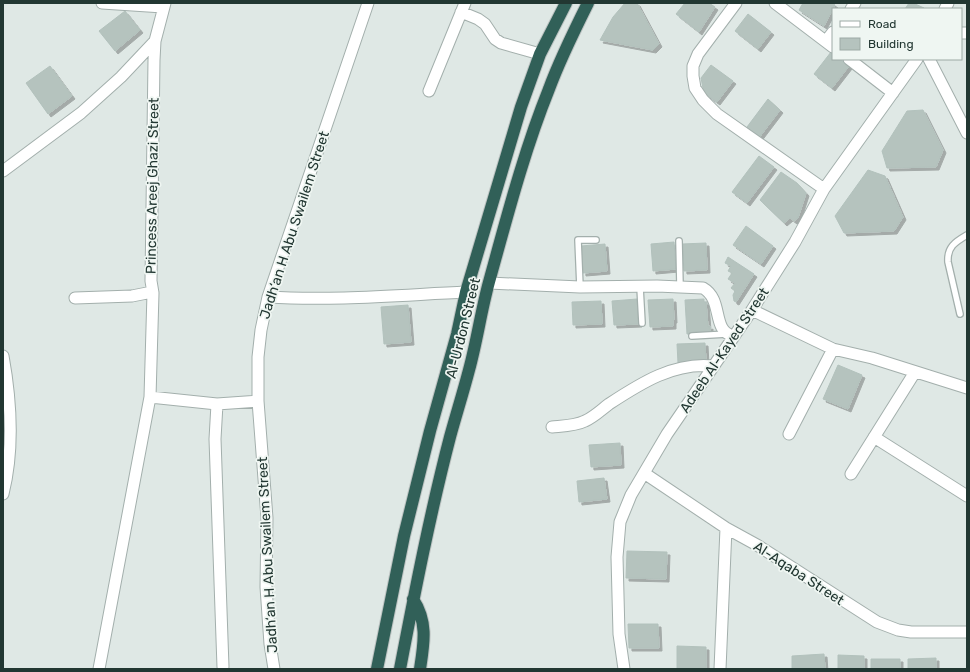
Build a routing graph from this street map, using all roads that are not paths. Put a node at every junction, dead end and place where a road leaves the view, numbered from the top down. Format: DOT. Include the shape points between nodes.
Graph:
graph roads {
  1 [pos="102,3"];
  2 [pos="368,3"];
  3 [pos="566,3"];
  4 [pos="588,3"];
  5 [pos="736,3"];
  6 [pos="775,3"];
  7 [pos="164,5"];
  8 [pos="463,7"];
  9 [pos="155,41"];
  10 [pos="829,44"];
  11 [pos="540,54"];
  12 [pos="850,60"];
  13 [pos="915,60"];
  14 [pos="930,60"];
  15 [pos="429,91"];
  16 [pos="893,93"];
  17 [pos="967,133"];
  18 [pos="3,171"];
  19 [pos="824,189"];
  20 [pos="967,235"];
  21 [pos="596,240"];
  22 [pos="679,241"];
  23 [pos="489,283"];
  24 [pos="680,286"];
  25 [pos="580,287"];
  26 [pos="640,287"];
  27 [pos="466,292"];
  28 [pos="153,293"];
  29 [pos="268,297"];
  30 [pos="75,298"];
  31 [pos="752,310"];
  32 [pos="960,314"];
  33 [pos="642,323"];
  34 [pos="730,335"];
  35 [pos="692,336"];
  36 [pos="833,349"];
  37 [pos="3,356"];
  38 [pos="713,366"];
  39 [pos="915,372"];
  40 [pos="967,388"];
  41 [pos="150,397"];
  42 [pos="258,401"];
  43 [pos="217,404"];
  44 [pos="552,427"];
  45 [pos="789,434"];
  46 [pos="874,438"];
  47 [pos="644,473"];
  48 [pos="851,474"];
  49 [pos="3,491"];
  50 [pos="967,496"];
  51 [pos="726,528"];
  52 [pos="413,599"];
  53 [pos="387,620"];
  54 [pos="967,632"];
  55 [pos="223,667"];
  56 [pos="100,669"];
  57 [pos="274,669"];
  58 [pos="371,669"];
  59 [pos="377,669"];
  60 [pos="400,669"];
  61 [pos="420,669"];
  62 [pos="624,669"];
  63 [pos="720,669"];
  1 -- 7 [label="street"];
  2 -- 29 [label="street, Jadh‘an H Abu Swailem Street"];
  3 -- 11 [label="highway, Al-Urdon Street"];
  4 -- 23 [label="highway, Al-Urdon Street" via="564,52 535,125"];
  5 -- 19 [label="street" via="698,54 693,66 695,88 702,100 717,114"];
  6 -- 10 [label="street"];
  7 -- 9 [label="street, Princess Areej Ghazi Street"];
  8 -- 11 [label="street" via="485,24 495,39 501,43"];
  8 -- 15 [label="street"];
  9 -- 18 [label="street" via="121,78 80,113"];
  9 -- 28 [label="street, Princess Areej Ghazi Street" via="151,281"];
  11 -- 27 [label="highway, Al-Urdon Street"];
  12 -- 16 [label="street"];
  13 -- 16 [label="street, Adeeb Al-Kayed Street"];
  14 -- 17 [label="street"];
  16 -- 19 [label="street, Adeeb Al-Kayed Street"];
  19 -- 31 [label="street, Adeeb Al-Kayed Street" via="795,242"];
  20 -- 32 [label="lane" via="950,246 948,255"];
  21 -- 25 [label="lane" via="578,240"];
  22 -- 24 [label="lane"];
  23 -- 25 [label="street"];
  23 -- 52 [label="highway, Al-Urdon Street"];
  24 -- 26 [label="street"];
  24 -- 34 [label="street" via="703,288 708,291 716,306 720,324"];
  25 -- 26 [label="street"];
  26 -- 33 [label="lane"];
  27 -- 29 [label="street"];
  27 -- 53 [label="highway, Al-Urdon Street" via="404,536"];
  28 -- 30 [label="street, Princess Areej Ghazi Street"];
  28 -- 41 [label="street"];
  29 -- 42 [label="street, Jadh‘an H Abu Swailem Street" via="258,357"];
  31 -- 34 [label="street, Adeeb Al-Kayed Street"];
  31 -- 36 [label="street"];
  34 -- 35 [label="lane"];
  34 -- 38 [label="street, Adeeb Al-Kayed Street"];
  36 -- 39 [label="street"];
  36 -- 45 [label="street"];
  37 -- 49 [label="street" via="9,416 9,452"];
  38 -- 44 [label="street" via="694,366 667,371 609,404 584,422"];
  38 -- 47 [label="street, Adeeb Al-Kayed Street"];
  39 -- 40 [label="street"];
  39 -- 46 [label="street"];
  41 -- 43 [label="street"];
  41 -- 56 [label="street"];
  42 -- 43 [label="street"];
  42 -- 57 [label="street, Jadh‘an H Abu Swailem Street" via="266,512 266,587"];
  43 -- 55 [label="street" via="215,439"];
  46 -- 48 [label="street"];
  46 -- 50 [label="street"];
  47 -- 51 [label="street, Al-Aqaba Street"];
  47 -- 62 [label="street, Adeeb Al-Kayed Street" via="625,509 618,537 619,634"];
  51 -- 54 [label="street, Al-Aqaba Street" via="888,627 911,632"];
  51 -- 63 [label="street"];
  52 -- 60 [label="highway, Al-Urdon Street"];
  52 -- 61 [label="highway" via="420,609 423,623 424,639"];
  53 -- 58 [label="highway"];
  53 -- 59 [label="highway, Al-Urdon Street"];
}
